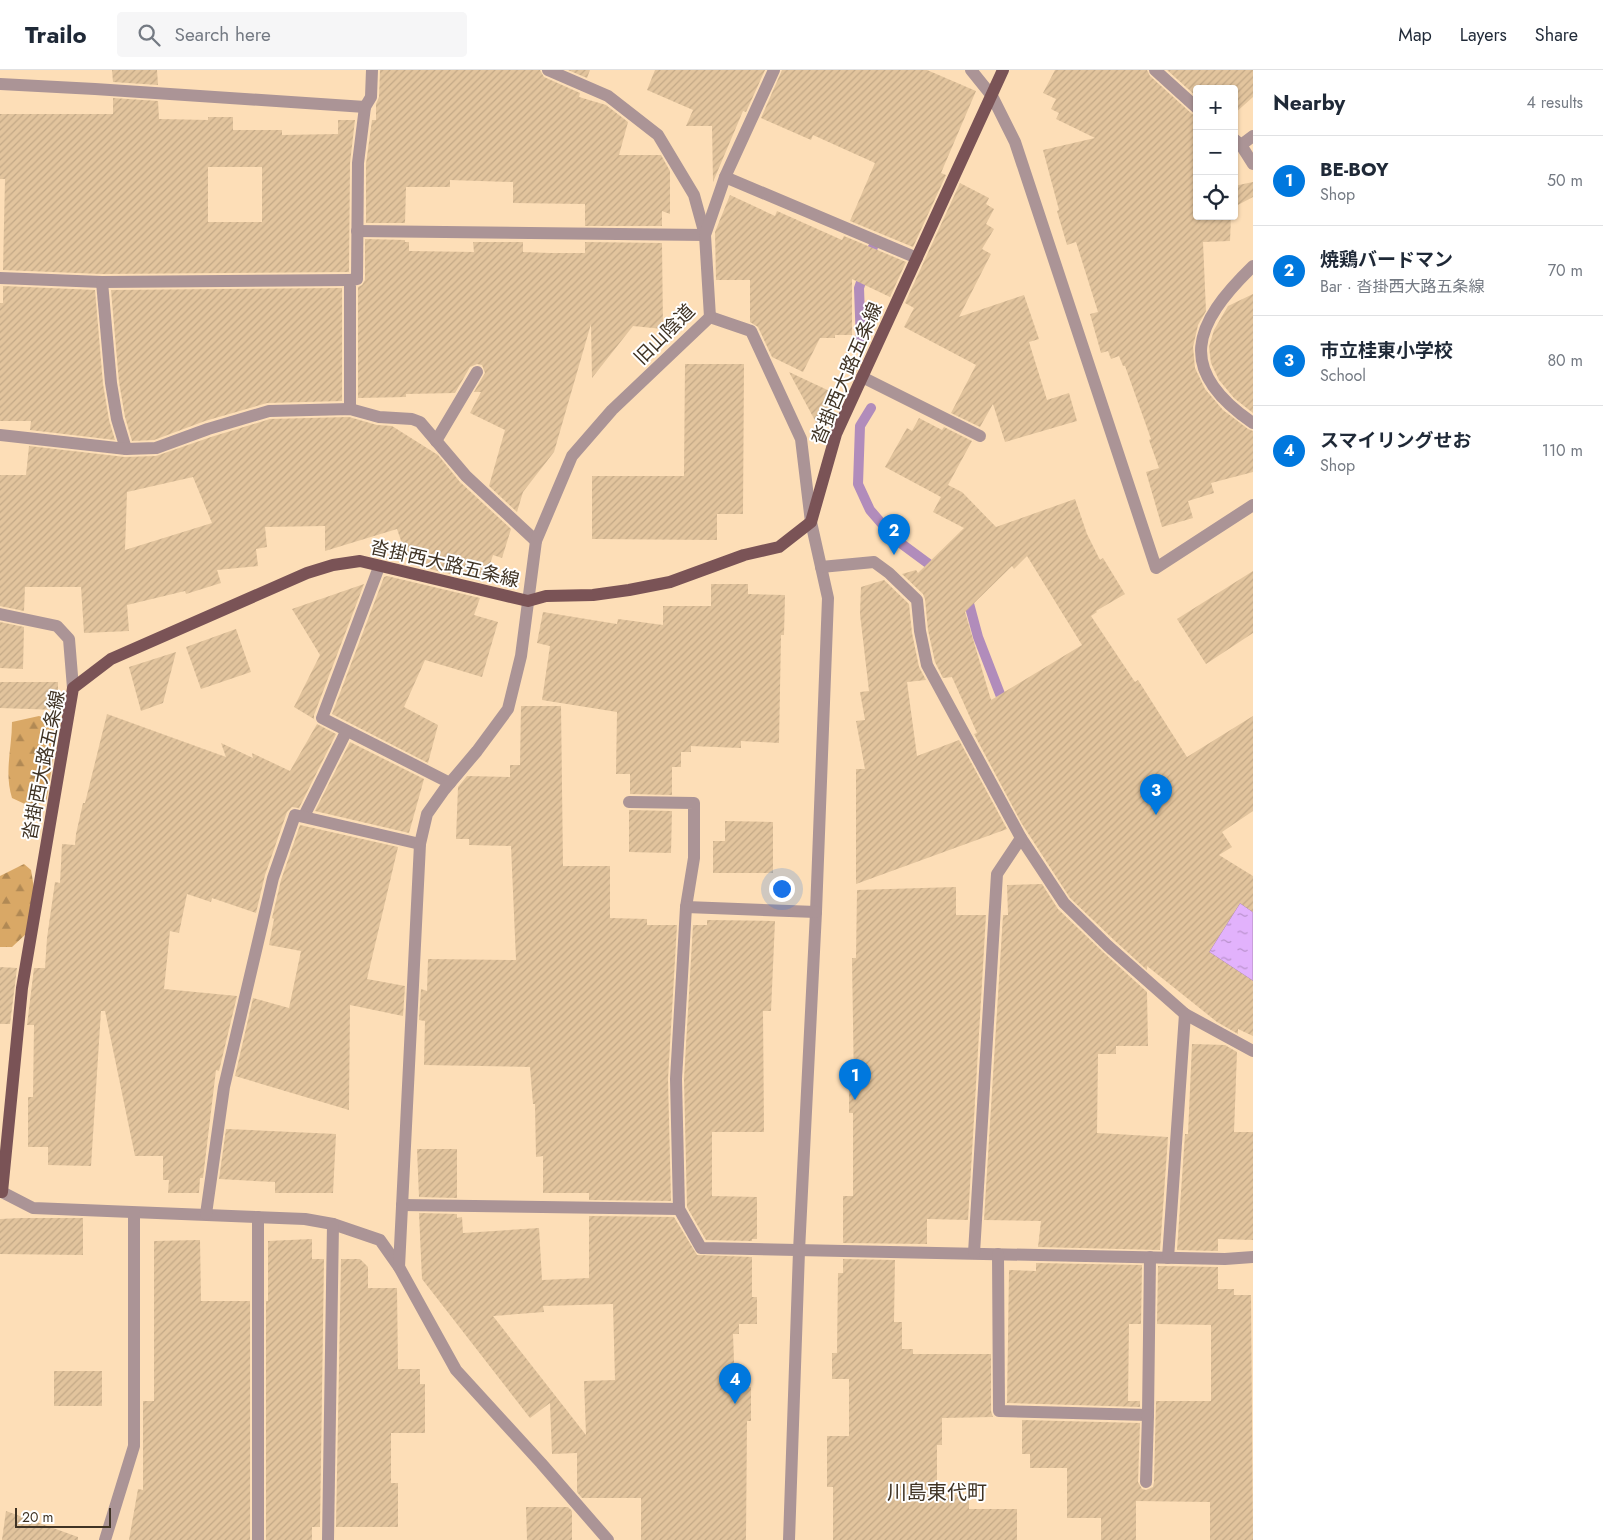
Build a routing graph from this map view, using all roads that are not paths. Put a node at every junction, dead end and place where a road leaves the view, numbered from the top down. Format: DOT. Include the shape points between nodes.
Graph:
graph roads {
  1 [pos="372,70"];
  2 [pos="548,70"];
  3 [pos="774,70"];
  4 [pos="971,70"];
  5 [pos="1003,70"];
  6 [pos="1155,70"];
  7 [pos="0,84"];
  8 [pos="992,96"];
  9 [pos="1193,104"];
  10 [pos="365,107"];
  11 [pos="1253,136"];
  12 [pos="1238,142"];
  13 [pos="1253,164"];
  14 [pos="725,177"];
  15 [pos="357,231"];
  16 [pos="706,235"];
  17 [pos="917,258"];
  18 [pos="1253,266"];
  19 [pos="0,278"];
  20 [pos="350,280"];
  21 [pos="102,282"];
  22 [pos="710,318"];
  23 [pos="477,372"];
  24 [pos="862,378"];
  25 [pos="350,409"];
  26 [pos="1253,423"];
  27 [pos="0,435"];
  28 [pos="980,436"];
  29 [pos="436,441"];
  30 [pos="126,449"];
  31 [pos="1253,505"];
  32 [pos="811,522"];
  33 [pos="536,541"];
  34 [pos="379,567"];
  35 [pos="821,567"];
  36 [pos="528,601"];
  37 [pos="0,614"];
  38 [pos="73,688"];
  39 [pos="346,732"];
  40 [pos="450,783"];
  41 [pos="629,802"];
  42 [pos="304,816"];
  43 [pos="1020,838"];
  44 [pos="420,844"];
  45 [pos="686,906"];
  46 [pos="816,912"];
  47 [pos="1185,1014"];
  48 [pos="1253,1051"];
  49 [pos="1,1192"];
  50 [pos="402,1205"];
  51 [pos="680,1209"];
  52 [pos="134,1213"];
  53 [pos="206,1214"];
  54 [pos="258,1217"];
  55 [pos="333,1224"];
  56 [pos="800,1251"];
  57 [pos="974,1253"];
  58 [pos="998,1254"];
  59 [pos="1253,1256"];
  60 [pos="1150,1257"];
  61 [pos="1168,1258"];
  62 [pos="399,1267"];
  63 [pos="1148,1415"];
  64 [pos="1146,1482"];
  65 [pos="105,1540"];
  66 [pos="258,1540"];
  67 [pos="328,1540"];
  68 [pos="608,1540"];
  69 [pos="789,1540"];
  1 -- 10 [label="street" via="371,97"];
  2 -- 16 [label="street" via="608,96 658,135 694,195"];
  3 -- 14 [label="street, 旧山陰道"];
  4 -- 8 [label="street"];
  5 -- 8 [label="main road, 沓掛西大路五条線"];
  6 -- 9 [label="street"];
  7 -- 10 [label="street"];
  8 -- 17 [label="main road, 沓掛西大路五条線"];
  8 -- 31 [label="street" via="1015,142 1156,568"];
  10 -- 15 [label="street" via="358,162"];
  11 -- 12 [label="street"];
  12 -- 13 [label="street"];
  14 -- 16 [label="street, 旧山陰道"];
  14 -- 17 [label="street"];
  15 -- 16 [label="street"];
  15 -- 20 [label="street" via="357,279"];
  16 -- 22 [label="street, 旧山陰道"];
  17 -- 24 [label="main road, 沓掛西大路五条線"];
  18 -- 26 [label="street" via="1221,301 1200,344 1200,356 1212,386 1239,414"];
  19 -- 21 [label="street"];
  20 -- 21 [label="street"];
  20 -- 25 [label="street"];
  21 -- 30 [label="street" via="111,383"];
  22 -- 32 [label="street" via="751,331 801,439"];
  22 -- 33 [label="street, 旧山陰道" via="612,410 572,456"];
  23 -- 29 [label="street"];
  24 -- 28 [label="street"];
  24 -- 32 [label="main road, 沓掛西大路五条線" via="836,434"];
  25 -- 29 [label="street" via="379,417 412,419 420,422"];
  25 -- 30 [label="street" via="269,411 156,448"];
  27 -- 30 [label="street"];
  29 -- 33 [label="street" via="466,476"];
  32 -- 35 [label="street"];
  32 -- 36 [label="main road, 沓掛西大路五条線" via="779,547 670,582 611,593 546,596"];
  33 -- 36 [label="street, 旧山陰道"];
  34 -- 36 [label="main road, 沓掛西大路五条線"];
  34 -- 38 [label="main road, 沓掛西大路五条線" via="360,561 307,573 111,660"];
  34 -- 39 [label="street" via="322,718"];
  35 -- 43 [label="street" via="874,562 917,600 927,665"];
  35 -- 46 [label="street" via="828,598"];
  36 -- 40 [label="street, 旧山陰道" via="521,656 508,709"];
  37 -- 38 [label="street" via="56,626 69,639"];
  38 -- 49 [label="main road, 沓掛西大路五条線" via="22,988"];
  39 -- 40 [label="street"];
  39 -- 42 [label="street"];
  40 -- 44 [label="street, 旧山陰道" via="427,814"];
  41 -- 45 [label="street" via="694,803 694,858"];
  42 -- 44 [label="street"];
  42 -- 53 [label="street" via="295,815 273,878 224,1087"];
  43 -- 47 [label="street" via="1064,903"];
  43 -- 57 [label="street" via="997,874"];
  44 -- 50 [label="street, 旧山陰道"];
  45 -- 46 [label="street"];
  45 -- 51 [label="street" via="676,1079"];
  46 -- 56 [label="street"];
  47 -- 48 [label="street"];
  47 -- 61 [label="street"];
  49 -- 52 [label="street" via="33,1208"];
  50 -- 51 [label="street"];
  50 -- 62 [label="street, 旧山陰道"];
  51 -- 56 [label="street" via="701,1248"];
  52 -- 53 [label="street"];
  52 -- 65 [label="street" via="134,1446"];
  53 -- 54 [label="street"];
  54 -- 55 [label="street" via="305,1218"];
  54 -- 66 [label="street"];
  55 -- 62 [label="street" via="380,1240"];
  55 -- 67 [label="street"];
  56 -- 57 [label="street"];
  56 -- 69 [label="street"];
  57 -- 58 [label="street"];
  58 -- 60 [label="street"];
  58 -- 63 [label="street" via="999,1412"];
  59 -- 61 [label="street"];
  60 -- 61 [label="street"];
  60 -- 63 [label="street"];
  62 -- 68 [label="street" via="456,1370"];
  63 -- 64 [label="street"];
}
